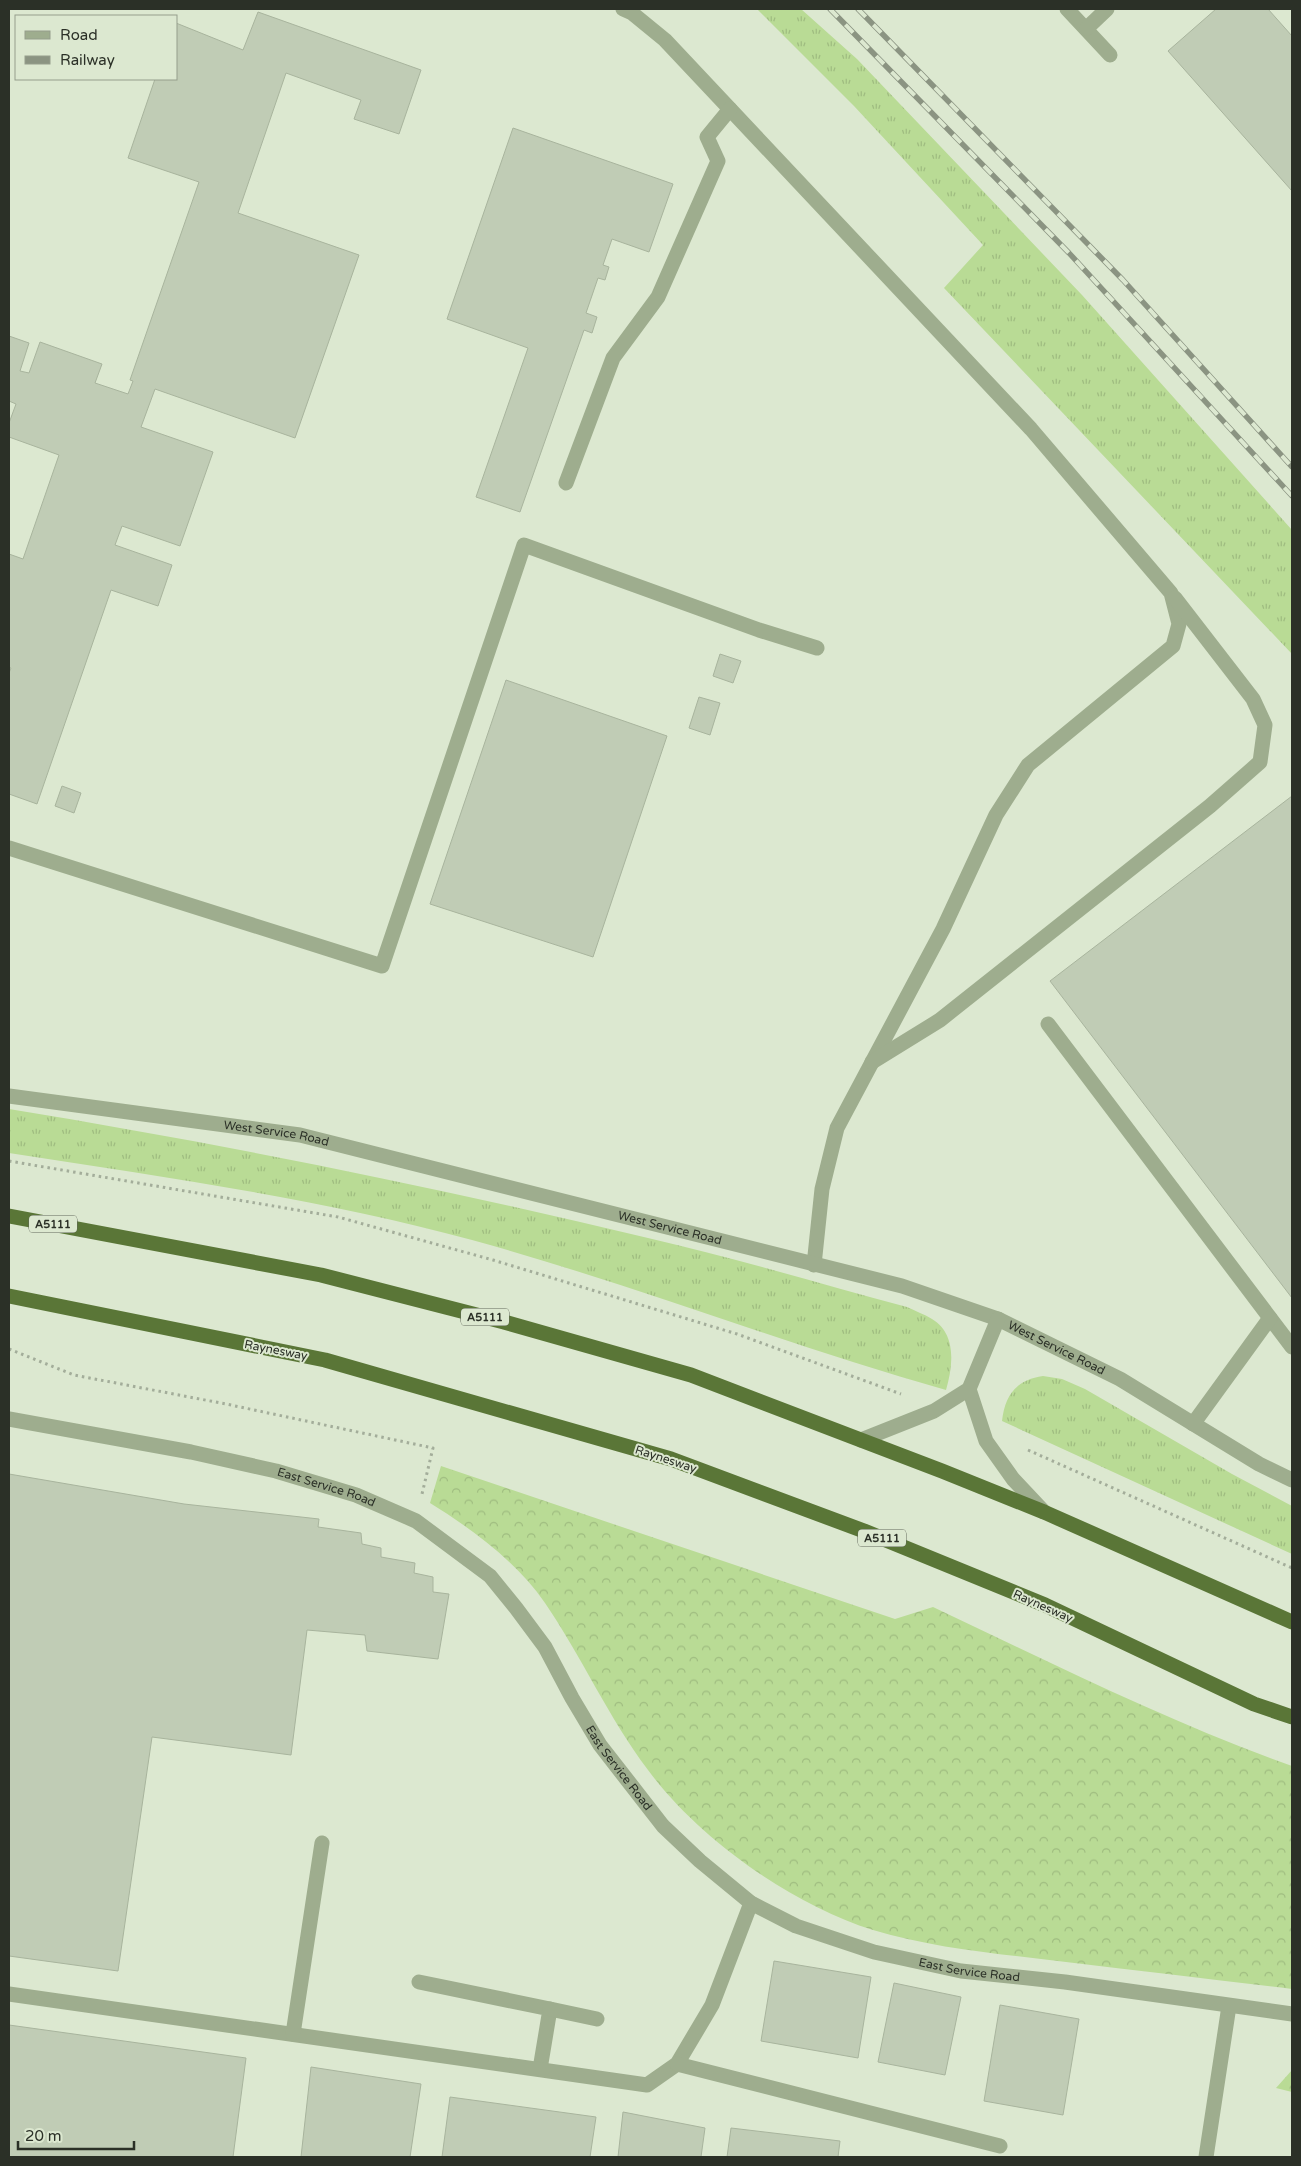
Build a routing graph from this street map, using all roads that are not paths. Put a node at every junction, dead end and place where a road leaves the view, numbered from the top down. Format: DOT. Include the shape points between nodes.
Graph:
graph roads {
  1 [pos="623,9"];
  2 [pos="1067,9"];
  3 [pos="1107,9"];
  4 [pos="1087,28"];
  5 [pos="1110,55"];
  6 [pos="730,109"];
  7 [pos="566,483"];
  8 [pos="1172,593"];
  9 [pos="817,648"];
  10 [pos="9,848"];
  11 [pos="1048,1024"];
  12 [pos="872,1062"];
  13 [pos="9,1096"];
  14 [pos="9,1216"];
  15 [pos="814,1265"];
  16 [pos="9,1296"];
  17 [pos="1270,1318"];
  18 [pos="998,1319"];
  19 [pos="1292,1347"];
  20 [pos="969,1389"];
  21 [pos="9,1419"];
  22 [pos="1194,1424"];
  23 [pos="861,1440"];
  24 [pos="1292,1480"];
  25 [pos="1044,1512"];
  26 [pos="1292,1622"];
  27 [pos="1292,1718"];
  28 [pos="322,1843"];
  29 [pos="750,1903"];
  30 [pos="419,1982"];
  31 [pos="9,1994"];
  32 [pos="1229,2006"];
  33 [pos="550,2010"];
  34 [pos="1292,2014"];
  35 [pos="597,2019"];
  36 [pos="292,2034"];
  37 [pos="677,2064"];
  38 [pos="540,2069"];
  39 [pos="1000,2146"];
  40 [pos="1206,2157"];
  1 -- 6 [label="street" via="664,40"];
  2 -- 4 [label="street"];
  3 -- 4 [label="street"];
  4 -- 5 [label="street"];
  6 -- 7 [label="street" via="708,137 718,161 658,297 613,358"];
  6 -- 8 [label="street" via="1031,429"];
  8 -- 12 [label="street" via="1179,624 1173,646 1028,765 996,815 943,929"];
  8 -- 12 [label="street" via="1253,699 1265,725 1260,762 1210,806 940,1020"];
  9 -- 10 [label="street" via="524,545 382,966"];
  11 -- 17 [label="street"];
  12 -- 15 [label="street" via="837,1128 822,1189"];
  13 -- 15 [label="street, West Service Road" via="300,1135"];
  14 -- 23 [label="highway, A5111" via="321,1275 504,1322 691,1375"];
  15 -- 18 [label="street, West Service Road" via="902,1286"];
  16 -- 27 [label="highway, Raynesway / A5111" via="324,1360 671,1459 864,1531 1036,1602 1254,1704"];
  17 -- 19 [label="street"];
  17 -- 22 [label="street"];
  18 -- 20 [label="street"];
  18 -- 22 [label="street, West Service Road" via="1120,1379"];
  20 -- 23 [label="street" via="934,1411"];
  20 -- 25 [label="street" via="986,1441 1013,1479"];
  21 -- 29 [label="street, East Service Road" via="276,1471 356,1495 416,1521 490,1576 546,1647 600,1745 663,1826"];
  22 -- 24 [label="street, West Service Road"];
  23 -- 25 [label="highway, A5111"];
  25 -- 26 [label="highway, A5111"];
  28 -- 36 [label="street"];
  29 -- 32 [label="street, East Service Road" via="796,1926 874,1952 961,1971 1065,1982"];
  29 -- 37 [label="street" via="712,2005"];
  30 -- 33 [label="street"];
  31 -- 36 [label="street"];
  32 -- 34 [label="street, East Service Road"];
  32 -- 40 [label="street"];
  33 -- 35 [label="street"];
  33 -- 38 [label="street"];
  36 -- 38 [label="street"];
  37 -- 38 [label="street" via="647,2084"];
  37 -- 39 [label="street"];
}
